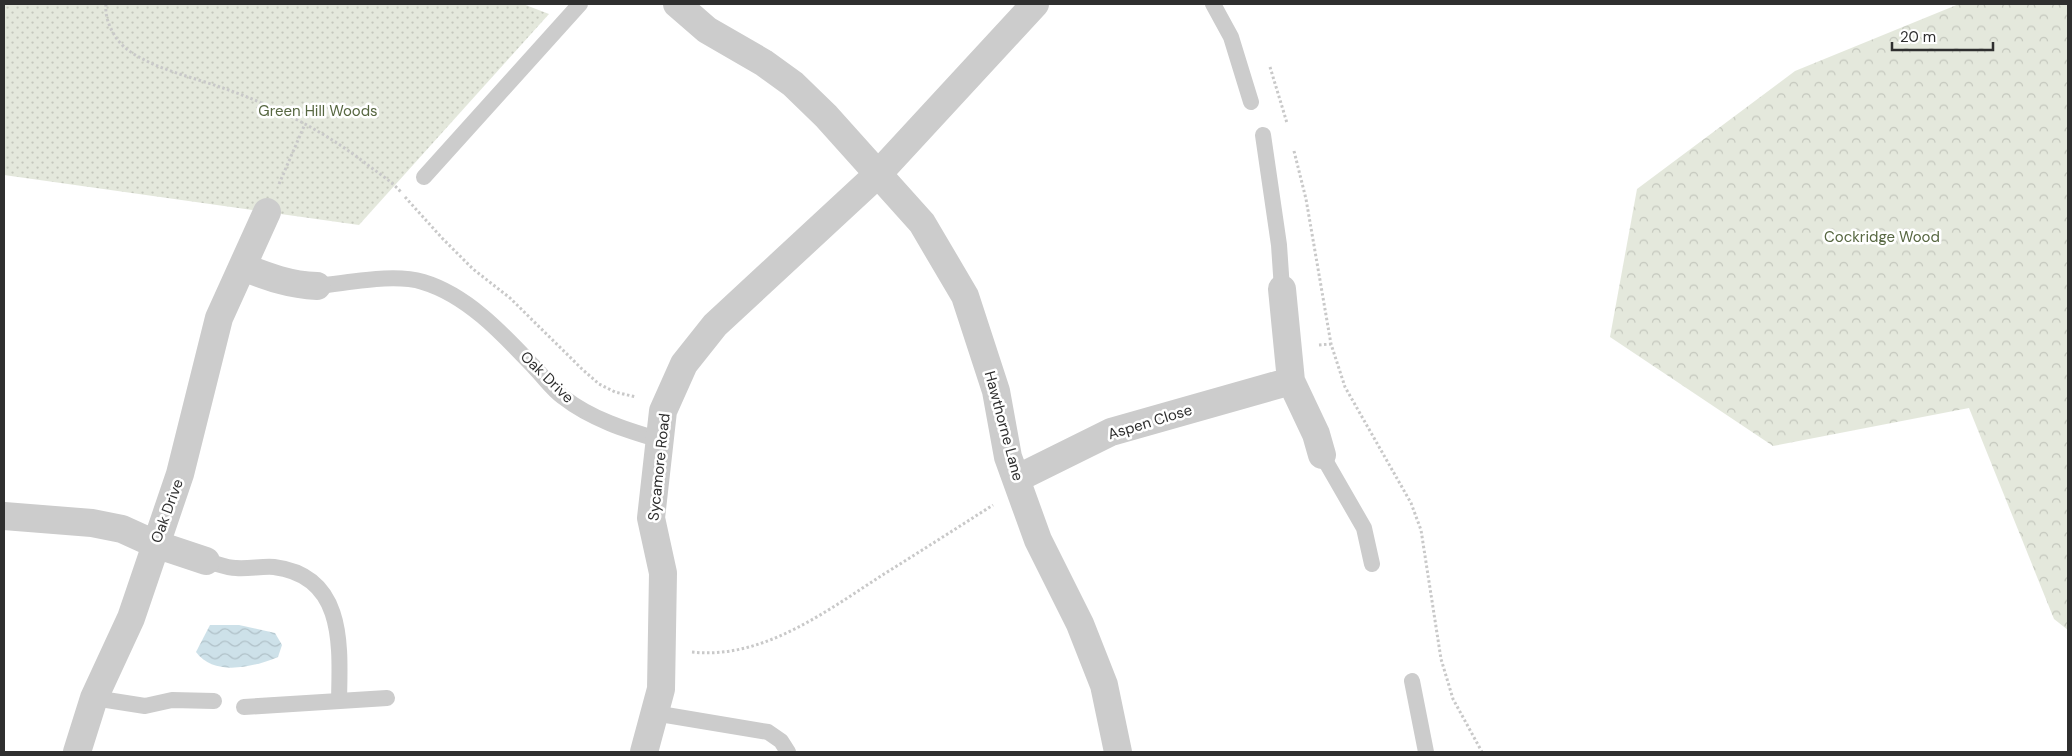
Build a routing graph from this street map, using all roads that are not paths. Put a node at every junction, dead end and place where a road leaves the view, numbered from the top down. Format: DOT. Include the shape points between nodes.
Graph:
graph roads {
  1 [pos="580,4"];
  2 [pos="677,4"];
  3 [pos="1035,4"];
  4 [pos="1213,4"];
  5 [pos="1251,102"];
  6 [pos="1263,135"];
  7 [pos="878,174"];
  8 [pos="424,177"];
  9 [pos="267,212"];
  10 [pos="243,266"];
  11 [pos="317,286"];
  12 [pos="1282,289"];
  13 [pos="1291,381"];
  14 [pos="660,440"];
  15 [pos="1322,455"];
  16 [pos="1018,483"];
  17 [pos="4,516"];
  18 [pos="155,544"];
  19 [pos="206,561"];
  20 [pos="1372,564"];
  21 [pos="1412,681"];
  22 [pos="94,698"];
  23 [pos="387,698"];
  24 [pos="214,701"];
  25 [pos="339,701"];
  26 [pos="244,707"];
  27 [pos="654,713"];
  28 [pos="77,752"];
  29 [pos="644,752"];
  30 [pos="788,752"];
  31 [pos="1118,752"];
  32 [pos="1426,752"];
  1 -- 8 [label="lane"];
  2 -- 7 [label="street, Hawthorne Lane" via="707,30 793,84"];
  3 -- 7 [label="street, Sycamore Road"];
  4 -- 5 [label="lane" via="1231,38"];
  6 -- 12 [label="lane"];
  7 -- 14 [label="street, Sycamore Road" via="715,325 684,364 663,411"];
  7 -- 16 [label="street, Hawthorne Lane" via="922,223 965,296 996,391 1008,457"];
  9 -- 10 [label="street, Oak Drive"];
  10 -- 11 [label="street, Oak Drive" via="290,284"];
  10 -- 18 [label="street, Oak Drive" via="219,318 180,474"];
  11 -- 14 [label="lane, Oak Drive" via="399,278 423,282 450,294 502,333 562,396 589,414 625,430"];
  12 -- 13 [label="street"];
  13 -- 15 [label="street" via="1316,434"];
  13 -- 16 [label="street, Aspen Close" via="1111,432"];
  14 -- 27 [label="street, Sycamore Road" via="650,518 662,573 661,689"];
  15 -- 20 [label="lane" via="1364,528"];
  16 -- 31 [label="street, Hawthorne Lane" via="1038,540 1080,624 1104,685"];
  17 -- 18 [label="street" via="92,522 122,529"];
  18 -- 19 [label="street"];
  18 -- 22 [label="street, Oak Drive" via="130,618"];
  19 -- 25 [label="lane" via="234,568 273,567 296,571 310,580 330,604 338,633"];
  21 -- 32 [label="lane"];
  22 -- 24 [label="lane" via="145,706 172,700"];
  22 -- 28 [label="street, Oak Drive"];
  23 -- 25 [label="lane"];
  25 -- 26 [label="lane"];
  27 -- 29 [label="street, Sycamore Road"];
  27 -- 30 [label="lane" via="768,732"];
}
